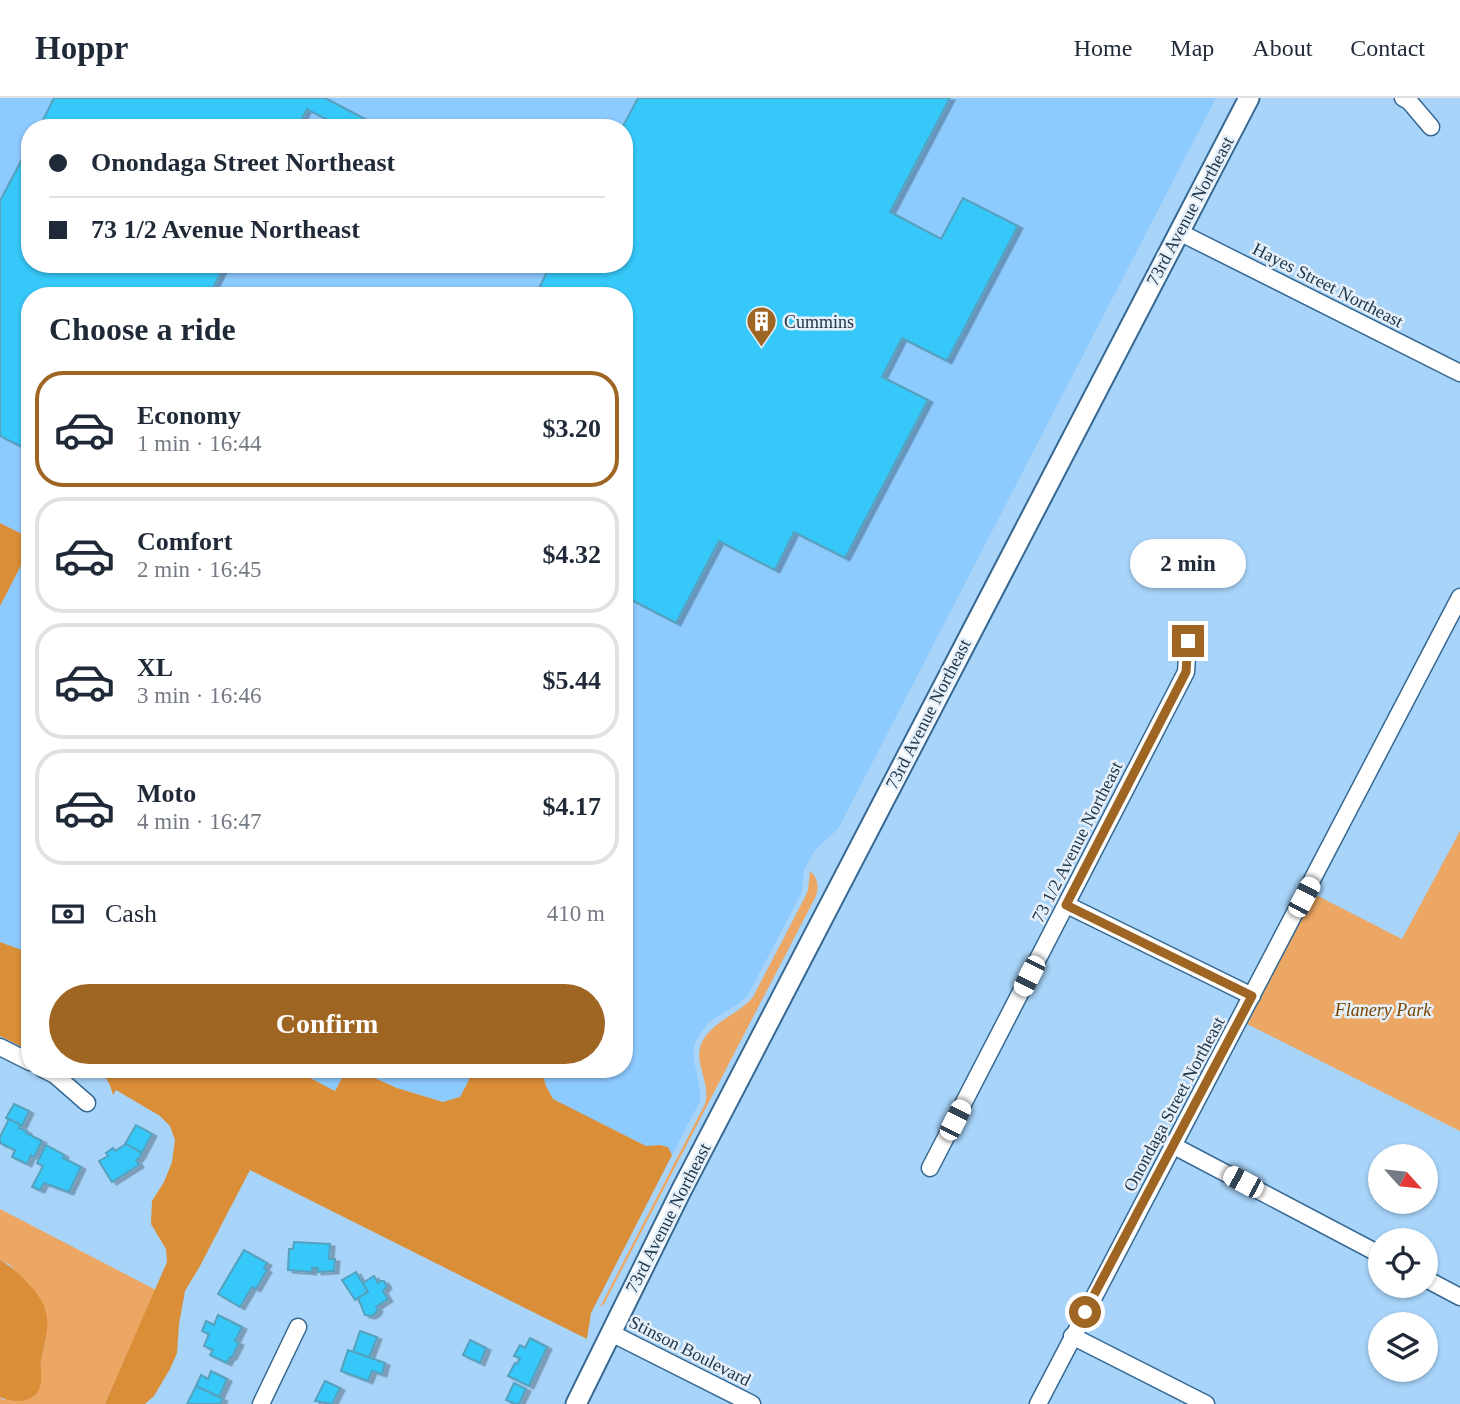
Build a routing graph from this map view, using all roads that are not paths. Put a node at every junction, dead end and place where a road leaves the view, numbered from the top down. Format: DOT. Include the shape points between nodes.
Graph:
graph roads {
  1 [pos="1249,98"];
  2 [pos="1404,98"];
  3 [pos="1431,127"];
  4 [pos="1179,232"];
  5 [pos="1460,373"];
  6 [pos="1460,599"];
  7 [pos="1188,641"];
  8 [pos="1066,905"];
  9 [pos="1252,996"];
  10 [pos="0,1047"];
  11 [pos="21,1058"];
  12 [pos="59,1078"];
  13 [pos="87,1102"];
  14 [pos="1174,1146"];
  15 [pos="930,1168"];
  16 [pos="1368,1248"];
  17 [pos="1438,1285"];
  18 [pos="1460,1297"];
  19 [pos="298,1327"];
  20 [pos="611,1332"];
  21 [pos="1072,1336"];
  22 [pos="261,1404"];
  23 [pos="576,1404"];
  24 [pos="752,1404"];
  25 [pos="1038,1404"];
  26 [pos="1206,1404"];
  1 -- 4 [label="street, 73rd Avenue Northeast"];
  2 -- 3 [label="street"];
  4 -- 5 [label="street, Hayes Street Northeast"];
  4 -- 20 [label="street, 73rd Avenue Northeast"];
  6 -- 9 [label="street, Onondaga Street Northeast"];
  7 -- 8 [label="street, 73 1/2 Avenue Northeast" via="1186,672"];
  8 -- 9 [label="street"];
  8 -- 15 [label="street, 73 1/2 Avenue Northeast"];
  9 -- 14 [label="street, Onondaga Street Northeast"];
  10 -- 11 [label="street"];
  12 -- 13 [label="street"];
  14 -- 16 [label="street"];
  14 -- 21 [label="street, Onondaga Street Northeast"];
  17 -- 18 [label="street"];
  19 -- 22 [label="street"];
  20 -- 23 [label="street, 73rd Avenue Northeast"];
  20 -- 24 [label="street, Stinson Boulevard"];
  21 -- 25 [label="street, Onondaga Street Northeast"];
  21 -- 26 [label="street"];
}
